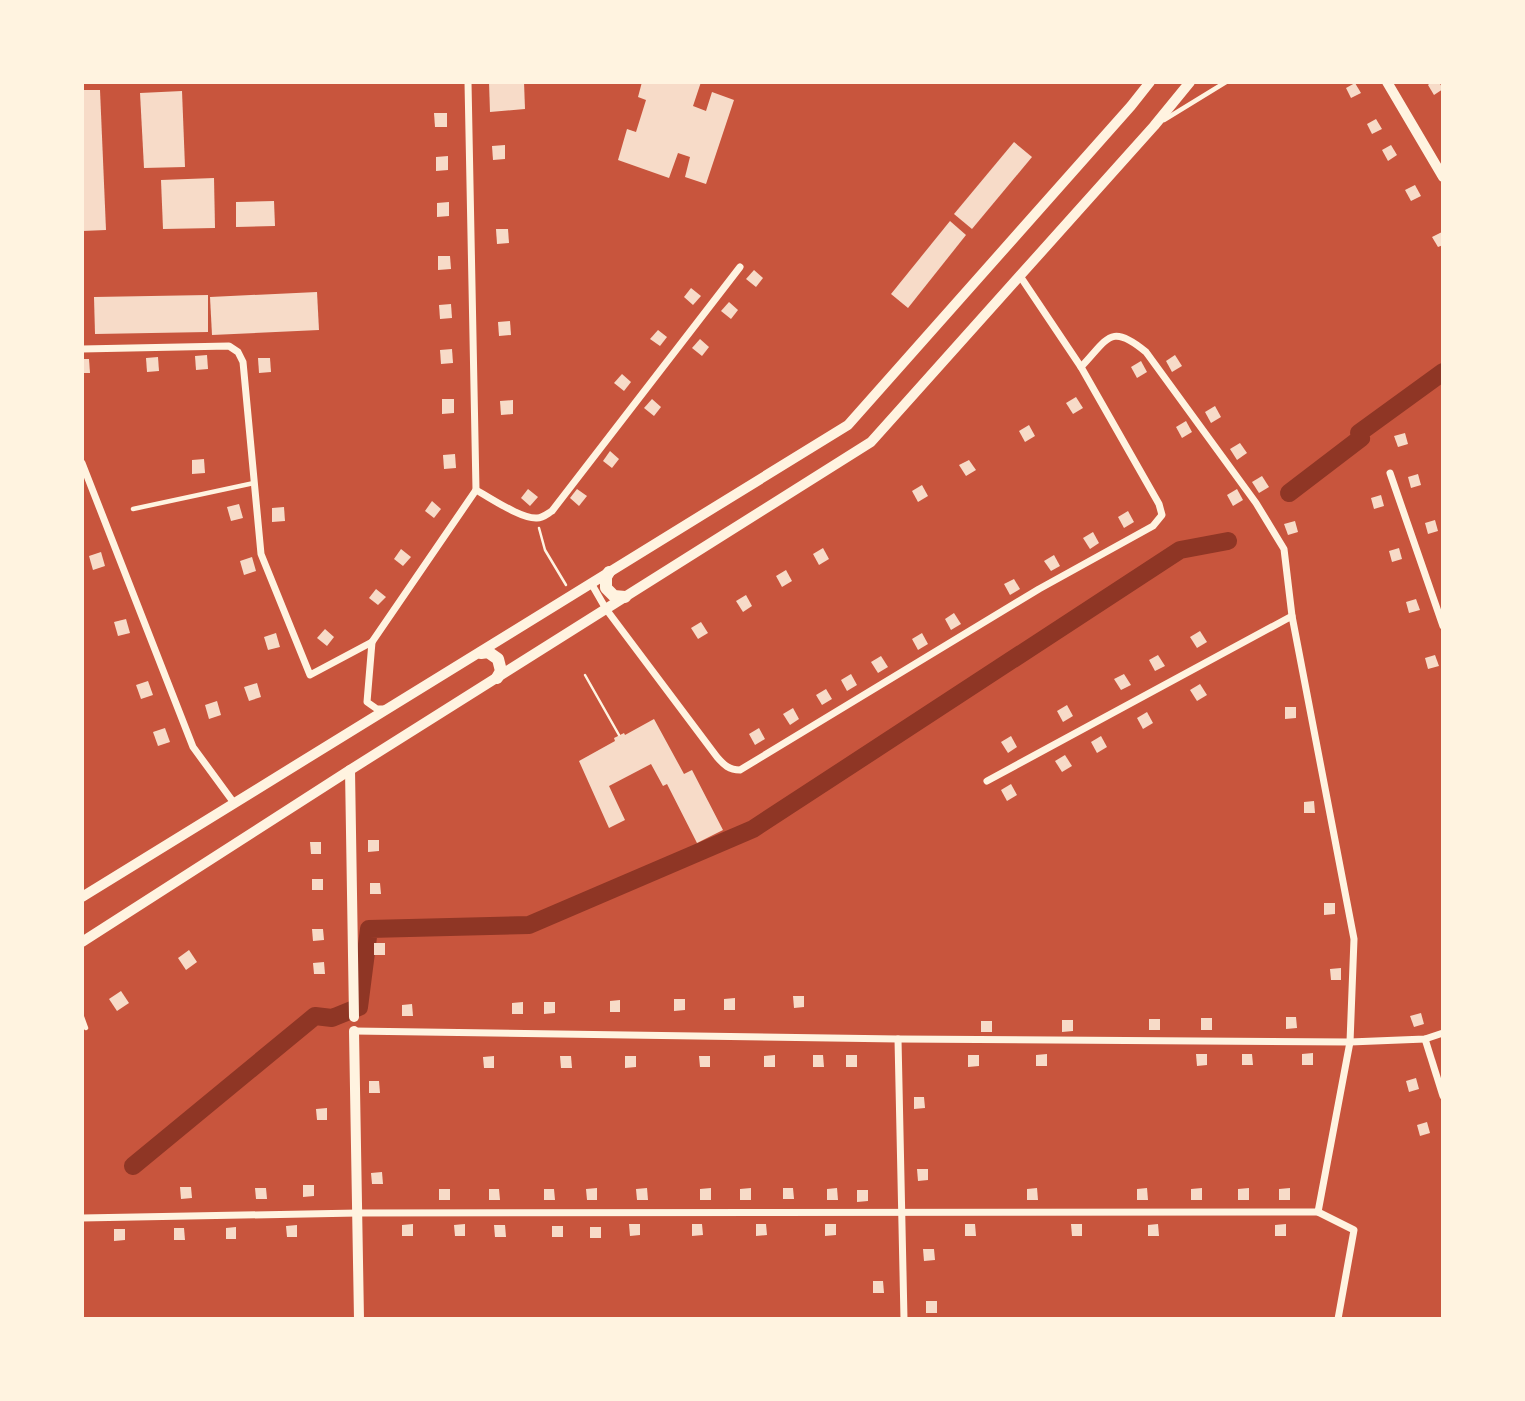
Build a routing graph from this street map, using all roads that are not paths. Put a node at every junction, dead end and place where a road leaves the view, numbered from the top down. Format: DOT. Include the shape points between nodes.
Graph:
graph roads {
  1 [pos="468,82"];
  2 [pos="1150,82"];
  3 [pos="1190,82"];
  4 [pos="1226,82"];
  5 [pos="1387,82"];
  6 [pos="1154,126"];
  7 [pos="1443,177"];
  8 [pos="740,267"];
  9 [pos="1020,275"];
  10 [pos="82,349"];
  11 [pos="1082,367"];
  12 [pos="82,463"];
  13 [pos="1390,473"];
  14 [pos="255,483"];
  15 [pos="476,490"];
  16 [pos="133,509"];
  17 [pos="609,572"];
  18 [pos="592,583"];
  19 [pos="625,597"];
  20 [pos="606,609"];
  21 [pos="1292,616"];
  22 [pos="1443,626"];
  23 [pos="372,642"];
  24 [pos="481,653"];
  25 [pos="497,678"];
  26 [pos="388,709"];
  27 [pos="350,770"];
  28 [pos="987,780"];
  29 [pos="234,803"];
  30 [pos="82,897"];
  31 [pos="82,942"];
  32 [pos="82,1017"];
  33 [pos="354,1017"];
  34 [pos="86,1028"];
  35 [pos="354,1031"];
  36 [pos="1443,1033"];
  37 [pos="898,1039"];
  38 [pos="1425,1039"];
  39 [pos="1350,1042"];
  40 [pos="1443,1096"];
  41 [pos="1318,1212"];
  42 [pos="358,1213"];
  43 [pos="902,1213"];
  44 [pos="82,1218"];
  45 [pos="359,1319"];
  46 [pos="904,1319"];
  47 [pos="1338,1319"];
  1 -- 15 [label="street"];
  2 -- 17 [label="main road" via="848,425"];
  3 -- 6 [label="main road"];
  4 -- 6 [label="lane"];
  5 -- 7 [label="street"];
  6 -- 9 [label="main road"];
  8 -- 15 [label="street" via="552,511 544,517 527,516"];
  9 -- 11 [label="street"];
  9 -- 19 [label="main road" via="871,442"];
  10 -- 14 [label="street" via="229,346 238,352 243,362"];
  11 -- 20 [label="street" via="1159,504 1159,521 747,767 733,770 724,766"];
  11 -- 21 [label="street" via="1117,335 1126,336 1146,352 1284,549"];
  12 -- 29 [label="street" via="193,747"];
  13 -- 22 [label="street"];
  14 -- 16 [label="lane"];
  14 -- 23 [label="street" via="261,554 310,675"];
  15 -- 23 [label="street"];
  17 -- 18 [label="main road"];
  17 -- 19 [label="main road" via="606,588 614,596"];
  18 -- 20 [label="street"];
  18 -- 24 [label="main road"];
  19 -- 20 [label="main road"];
  20 -- 25 [label="main road"];
  21 -- 28 [label="street"];
  21 -- 39 [label="street" via="1354,939"];
  23 -- 26 [label="street" via="367,702"];
  24 -- 25 [label="main road" via="498,659 501,671"];
  24 -- 26 [label="main road"];
  25 -- 27 [label="main road"];
  26 -- 29 [label="main road"];
  27 -- 31 [label="main road"];
  27 -- 33 [label="main road"];
  29 -- 30 [label="main road"];
  32 -- 34 [label="lane"];
  33 -- 35 [label="street"];
  35 -- 37 [label="street"];
  35 -- 42 [label="main road"];
  36 -- 38 [label="street"];
  37 -- 39 [label="street"];
  37 -- 43 [label="street"];
  38 -- 39 [label="street"];
  38 -- 40 [label="street"];
  39 -- 41 [label="street"];
  41 -- 43 [label="street"];
  41 -- 47 [label="street" via="1354,1230"];
  42 -- 43 [label="street"];
  42 -- 44 [label="street"];
  42 -- 45 [label="main road"];
  43 -- 46 [label="street"];
}
